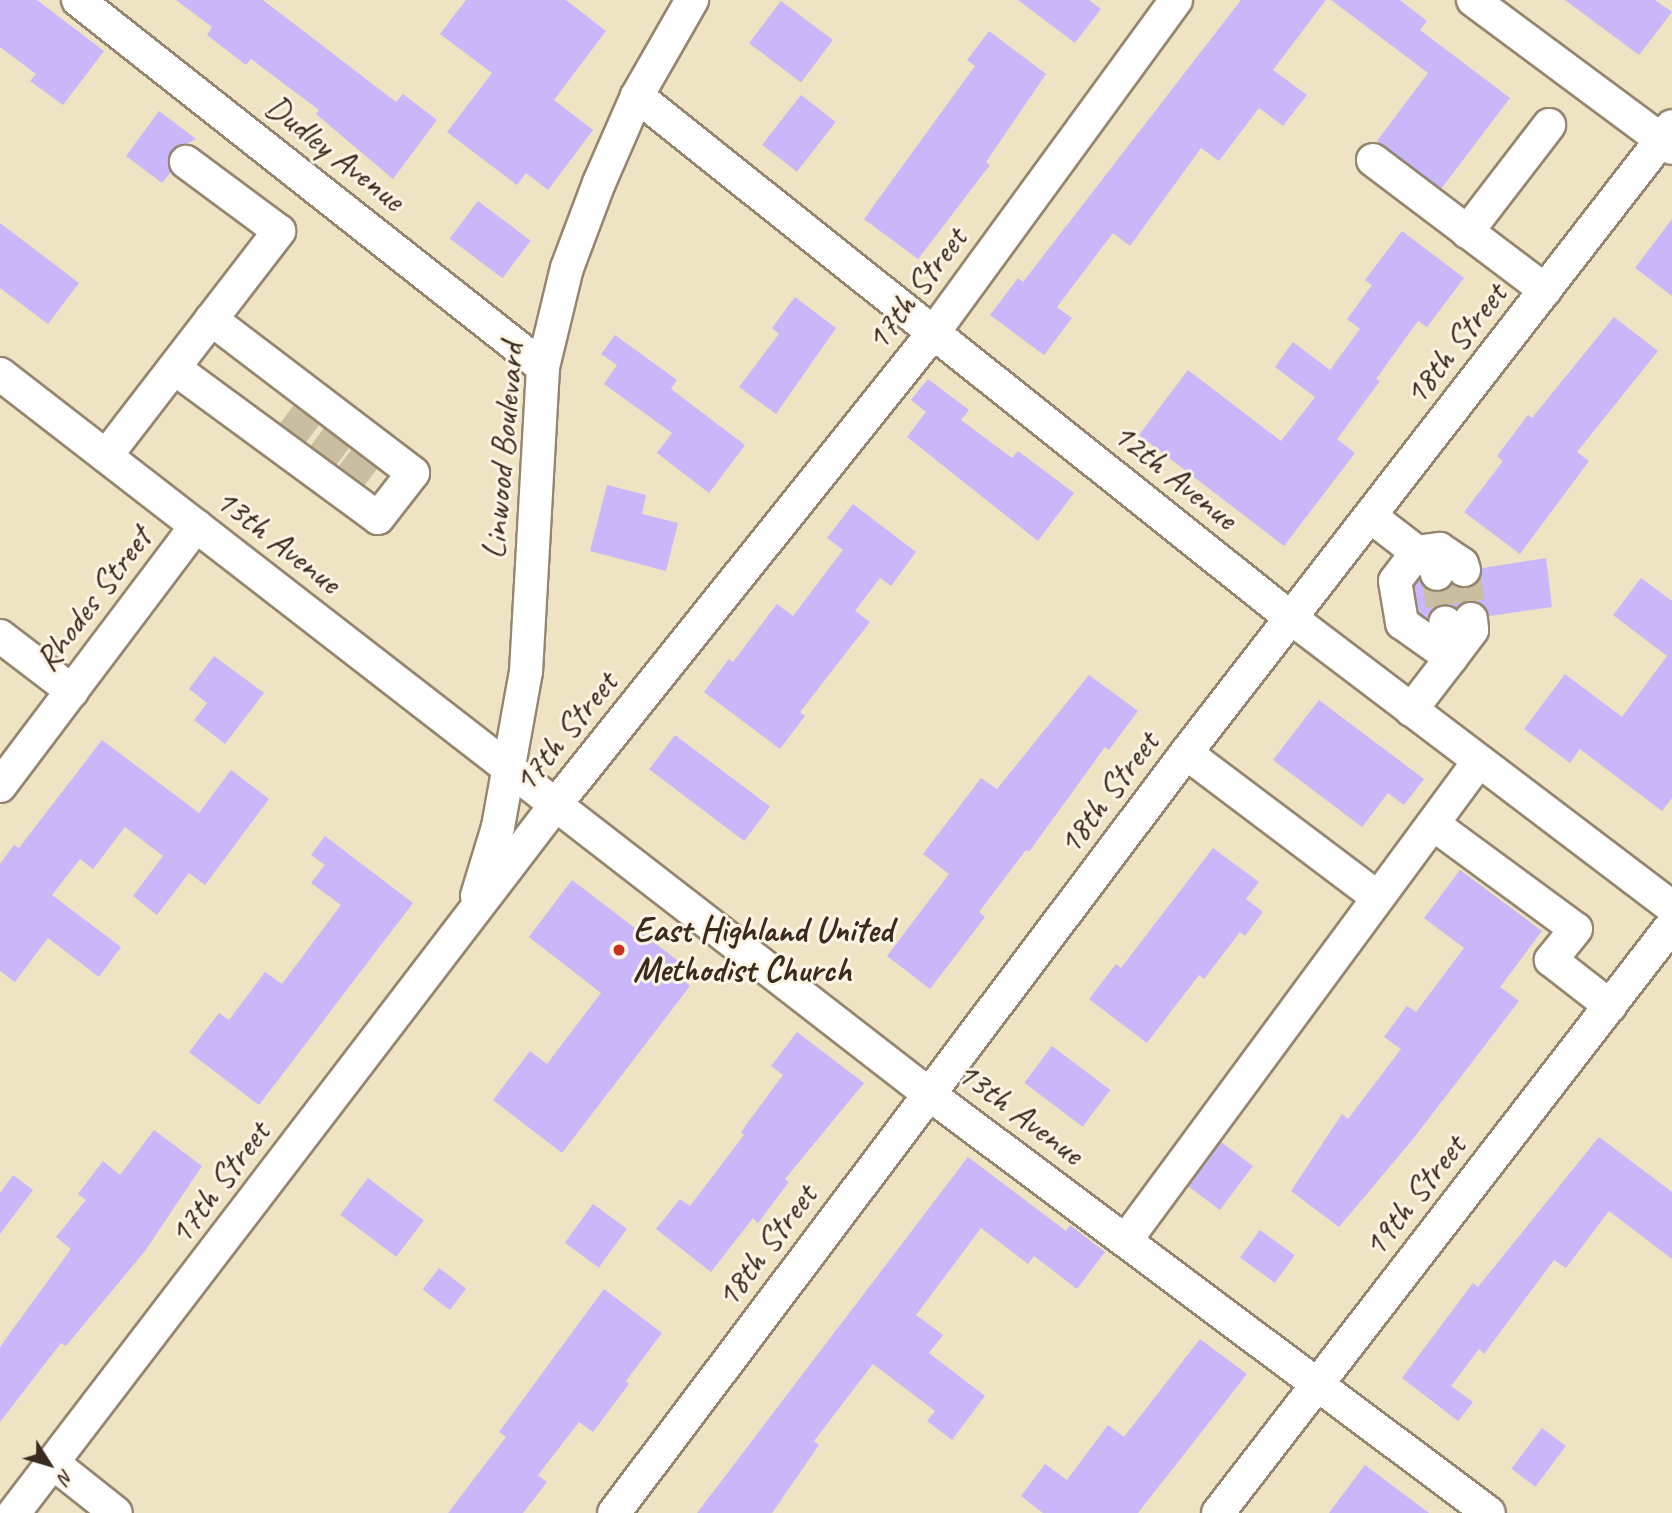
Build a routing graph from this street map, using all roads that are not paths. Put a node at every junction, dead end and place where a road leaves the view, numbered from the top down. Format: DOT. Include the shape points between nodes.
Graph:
graph roads {
  1 [pos="78,0"];
  2 [pos="1176,0"];
  3 [pos="1473,0"];
  4 [pos="677,6"];
  5 [pos="637,96"];
  6 [pos="1549,125"];
  7 [pos="1668,138"];
  8 [pos="1373,160"];
  9 [pos="186,162"];
  10 [pos="1467,232"];
  11 [pos="1545,290"];
  12 [pos="211,319"];
  13 [pos="934,332"];
  14 [pos="543,367"];
  15 [pos="174,368"];
  16 [pos="0,374"];
  17 [pos="106,456"];
  18 [pos="1370,516"];
  19 [pos="196,526"];
  20 [pos="1291,618"];
  21 [pos="1458,621"];
  22 [pos="0,636"];
  23 [pos="1451,658"];
  24 [pos="72,691"];
  25 [pos="1411,710"];
  26 [pos="1186,753"];
  27 [pos="1479,761"];
  28 [pos="509,768"];
  29 [pos="0,786"];
  30 [pos="556,804"];
  31 [pos="1433,824"];
  32 [pos="1376,896"];
  33 [pos="1672,906"];
  34 [pos="472,914"];
  35 [pos="1672,925"];
  36 [pos="1610,1006"];
  37 [pos="929,1094"];
  38 [pos="1126,1240"];
  39 [pos="1318,1383"];
  40 [pos="53,1463"];
  41 [pos="14,1513"];
  42 [pos="116,1513"];
  43 [pos="614,1513"];
  44 [pos="1218,1513"];
  45 [pos="1489,1513"];
  1 -- 14 [label="street, Dudley Avenue"];
  2 -- 13 [label="street, 17th Street"];
  3 -- 7 [label="street"];
  4 -- 5 [label="street, Linwood Boulevard"];
  5 -- 13 [label="street, 12th Avenue"];
  5 -- 14 [label="street, Linwood Boulevard" via="567,268"];
  6 -- 10 [label="street"];
  7 -- 11 [label="street, 18th Street"];
  8 -- 10 [label="street"];
  9 -- 12 [label="street" via="279,231"];
  10 -- 11 [label="street"];
  11 -- 18 [label="street, 18th Street"];
  12 -- 15 [label="street"];
  12 -- 15 [label="street" via="344,427 413,473 378,518 345,484 288,440"];
  13 -- 20 [label="street, 12th Avenue"];
  13 -- 30 [label="street, 17th Street"];
  14 -- 28 [label="street, Linwood Boulevard" via="526,672"];
  15 -- 17 [label="street"];
  16 -- 17 [label="street, 13th Avenue"];
  17 -- 19 [label="street, 13th Avenue"];
  18 -- 20 [label="street, 18th Street"];
  18 -- 23 [label="street" via="1439,566 1395,581 1402,623"];
  19 -- 24 [label="street, Rhodes Street"];
  19 -- 28 [label="street, 13th Avenue"];
  20 -- 25 [label="street, 12th Avenue"];
  20 -- 26 [label="street, 18th Street"];
  21 -- 23 [label="street"];
  22 -- 24 [label="street"];
  23 -- 25 [label="street"];
  24 -- 29 [label="street, Rhodes Street"];
  25 -- 27 [label="street, 12th Avenue"];
  26 -- 32 [label="street"];
  26 -- 37 [label="street, 18th Street"];
  27 -- 31 [label="street"];
  27 -- 33 [label="street, 12th Avenue"];
  28 -- 30 [label="street, 13th Avenue"];
  28 -- 34 [label="street" via="498,827"];
  30 -- 34 [label="street, 17th Street"];
  30 -- 37 [label="street, 13th Avenue"];
  31 -- 32 [label="street"];
  31 -- 36 [label="street" via="1576,929 1551,960"];
  32 -- 38 [label="street"];
  34 -- 40 [label="street, 17th Street"];
  35 -- 36 [label="street, 19th Street"];
  36 -- 39 [label="street, 19th Street"];
  37 -- 38 [label="street, 13th Avenue"];
  37 -- 43 [label="street, 18th Street"];
  38 -- 39 [label="street, 13th Avenue"];
  39 -- 44 [label="street, 19th Street"];
  39 -- 45 [label="street, 13th Avenue"];
  40 -- 41 [label="street, 17th Street"];
  40 -- 42 [label="street"];
}
